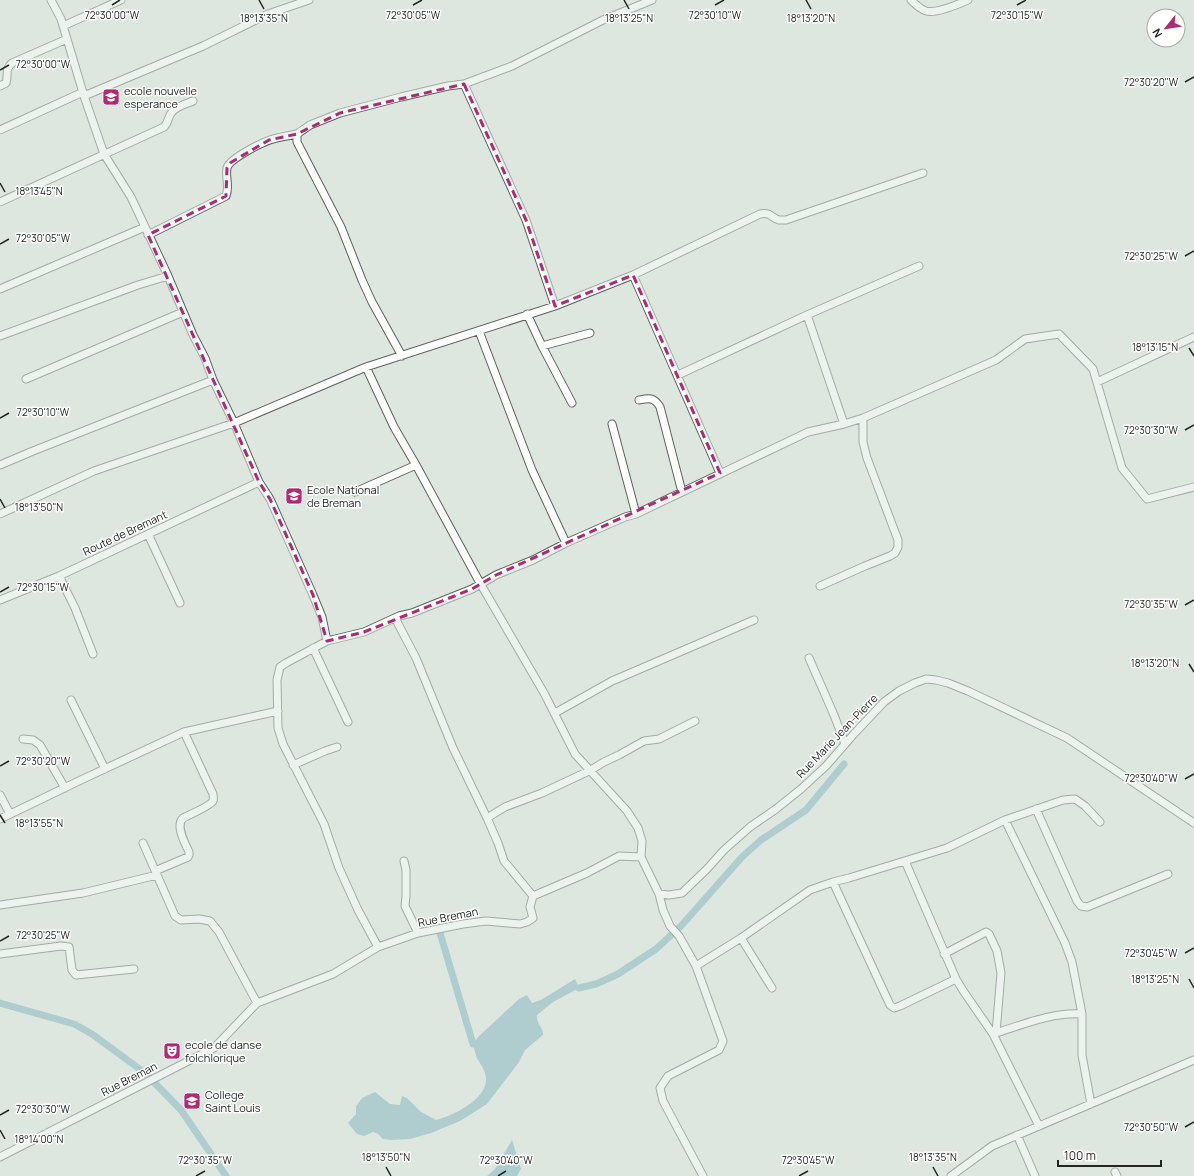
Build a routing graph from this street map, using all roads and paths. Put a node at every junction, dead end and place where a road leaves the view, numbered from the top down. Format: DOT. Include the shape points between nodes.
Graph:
graph roads {
  1 [pos="51,0"];
  2 [pos="121,0"];
  3 [pos="309,0"];
  4 [pos="652,0"];
  5 [pos="911,0"];
  6 [pos="968,0"];
  7 [pos="641,2"];
  8 [pos="63,26"];
  9 [pos="67,39"];
  10 [pos="464,84"];
  11 [pos="0,86"];
  12 [pos="84,94"];
  13 [pos="193,102"];
  14 [pos="0,130"];
  15 [pos="297,134"];
  16 [pos="104,154"];
  17 [pos="923,173"];
  18 [pos="0,202"];
  19 [pos="145,228"];
  20 [pos="148,235"];
  21 [pos="919,266"];
  22 [pos="633,275"];
  23 [pos="168,276"];
  24 [pos="0,289"];
  25 [pos="555,306"];
  26 [pos="183,312"];
  27 [pos="528,314"];
  28 [pos="807,315"];
  29 [pos="479,331"];
  30 [pos="590,333"];
  31 [pos="0,336"];
  32 [pos="1194,337"];
  33 [pos="542,346"];
  34 [pos="402,356"];
  35 [pos="366,367"];
  36 [pos="678,375"];
  37 [pos="26,379"];
  38 [pos="213,380"];
  39 [pos="1097,382"];
  40 [pos="639,400"];
  41 [pos="572,403"];
  42 [pos="863,418"];
  43 [pos="234,423"];
  44 [pos="612,424"];
  45 [pos="844,424"];
  46 [pos="0,465"];
  47 [pos="416,465"];
  48 [pos="720,473"];
  49 [pos="259,482"];
  50 [pos="1194,487"];
  51 [pos="355,492"];
  52 [pos="682,492"];
  53 [pos="0,514"];
  54 [pos="636,514"];
  55 [pos="148,534"];
  56 [pos="566,543"];
  57 [pos="59,576"];
  58 [pos="480,583"];
  59 [pos="820,586"];
  60 [pos="0,600"];
  61 [pos="180,603"];
  62 [pos="395,618"];
  63 [pos="754,620"];
  64 [pos="327,641"];
  65 [pos="313,648"];
  66 [pos="93,654"];
  67 [pos="809,658"];
  68 [pos="71,700"];
  69 [pos="278,711"];
  70 [pos="555,713"];
  71 [pos="348,722"];
  72 [pos="695,722"];
  73 [pos="184,732"];
  74 [pos="23,739"];
  75 [pos="845,744"];
  76 [pos="337,747"];
  77 [pos="293,765"];
  78 [pos="105,769"];
  79 [pos="591,770"];
  80 [pos="65,788"];
  81 [pos="0,795"];
  82 [pos="1036,809"];
  83 [pos="10,814"];
  84 [pos="487,818"];
  85 [pos="0,819"];
  86 [pos="1005,820"];
  87 [pos="1100,822"];
  88 [pos="1194,823"];
  89 [pos="143,843"];
  90 [pos="641,857"];
  91 [pos="905,860"];
  92 [pos="404,861"];
  93 [pos="156,873"];
  94 [pos="1168,874"];
  95 [pos="833,882"];
  96 [pos="659,894"];
  97 [pos="533,896"];
  98 [pos="0,905"];
  99 [pos="418,933"];
  100 [pos="740,938"];
  101 [pos="378,947"];
  102 [pos="0,954"];
  103 [pos="944,954"];
  104 [pos="696,966"];
  105 [pos="134,970"];
  106 [pos="956,978"];
  107 [pos="772,988"];
  108 [pos="257,1003"];
  109 [pos="1082,1014"];
  110 [pos="995,1034"];
  111 [pos="1194,1060"];
  112 [pos="1091,1104"];
  113 [pos="1039,1126"];
  114 [pos="1018,1135"];
  115 [pos="0,1157"];
  116 [pos="703,1176"];
  117 [pos="951,1176"];
  118 [pos="1035,1176"];
  1 -- 8 [label="street"];
  2 -- 8 [label="street"];
  3 -- 12 [label="street" via="268,14 203,46"];
  4 -- 7 [label="street"];
  5 -- 6 [label="street" via="926,11 933,12 954,7"];
  7 -- 10 [label="street" via="512,66"];
  8 -- 9 [label="street"];
  9 -- 11 [label="street" via="12,62 6,71 6,83"];
  9 -- 12 [label="street"];
  10 -- 15 [label="street" via="401,96 340,113 310,125"];
  10 -- 25 [label="street" via="526,220"];
  12 -- 14 [label="street"];
  12 -- 16 [label="street"];
  13 -- 16 [label="street" via="172,112 164,127"];
  15 -- 20 [label="street" via="269,140 244,152 227,168 226,196"];
  15 -- 34 [label="street" via="297,142 341,227 372,302"];
  16 -- 18 [label="street"];
  16 -- 19 [label="street" via="131,197"];
  17 -- 22 [label="street" via="786,220 779,220 770,214 760,214"];
  19 -- 20 [label="street"];
  19 -- 24 [label="street"];
  20 -- 23 [label="street"];
  21 -- 28 [label="street"];
  22 -- 25 [label="street"];
  22 -- 36 [label="street"];
  23 -- 26 [label="street"];
  23 -- 31 [label="street"];
  25 -- 27 [label="street"];
  26 -- 37 [label="street"];
  26 -- 38 [label="street"];
  27 -- 29 [label="street"];
  27 -- 33 [label="street"];
  28 -- 36 [label="street"];
  28 -- 45 [label="street"];
  29 -- 34 [label="street"];
  29 -- 56 [label="street" via="532,470"];
  30 -- 33 [label="street"];
  32 -- 39 [label="street"];
  33 -- 41 [label="street"];
  34 -- 35 [label="street"];
  35 -- 43 [label="street"];
  35 -- 47 [label="street" via="386,412"];
  36 -- 48 [label="street"];
  38 -- 43 [label="street"];
  38 -- 46 [label="street"];
  39 -- 42 [label="street" via="1093,369 1059,334 1025,339 996,360"];
  39 -- 50 [label="street" via="1122,468 1147,499"];
  40 -- 52 [label="street" via="656,400 660,407"];
  42 -- 45 [label="street"];
  42 -- 59 [label="street" via="863,442 898,540 898,547 890,556"];
  43 -- 49 [label="street"];
  43 -- 53 [label="street" via="94,471"];
  44 -- 54 [label="street"];
  45 -- 48 [label="street" via="808,432"];
  47 -- 51 [label="street"];
  47 -- 58 [label="street"];
  48 -- 52 [label="street"];
  49 -- 55 [label="street, Route de Bremant"];
  49 -- 64 [label="street" via="270,499 313,595 322,617"];
  52 -- 54 [label="street"];
  54 -- 56 [label="street"];
  55 -- 57 [label="street, Route de Bremant"];
  55 -- 61 [label="street"];
  56 -- 58 [label="street"];
  57 -- 60 [label="street, Route de Bremant"];
  57 -- 66 [label="street"];
  58 -- 62 [label="street" via="472,589 426,608"];
  58 -- 70 [label="street"];
  62 -- 64 [label="street" via="364,632"];
  62 -- 84 [label="street" via="416,658 453,748"];
  63 -- 70 [label="street" via="612,681"];
  64 -- 65 [label="street"];
  65 -- 69 [label="street" via="280,667 277,680"];
  65 -- 71 [label="street"];
  67 -- 75 [label="street"];
  68 -- 78 [label="street"];
  69 -- 73 [label="street"];
  69 -- 77 [label="street" via="278,728"];
  70 -- 79 [label="street" via="575,754"];
  72 -- 79 [label="street" via="659,739 644,741"];
  73 -- 78 [label="street"];
  73 -- 93 [label="street" via="214,798 208,805 180,821 180,829 189,855"];
  74 -- 80 [label="street" via="33,740 40,745"];
  75 -- 88 [label="street, Rue Marie Jean-Pierre" via="884,702 899,691 915,682 936,680 968,691 1067,738"];
  75 -- 96 [label="street, Rue Marie Jean-Pierre" via="802,789 724,850 708,869 682,892"];
  76 -- 77 [label="street"];
  77 -- 101 [label="street" via="324,824 339,868"];
  78 -- 80 [label="street"];
  79 -- 84 [label="street" via="505,807"];
  79 -- 90 [label="street" via="638,828 642,841"];
  80 -- 83 [label="street"];
  81 -- 83 [label="street"];
  82 -- 86 [label="street"];
  82 -- 87 [label="street" via="1063,800 1075,799"];
  82 -- 94 [label="street" via="1077,901 1082,906 1087,907"];
  83 -- 85 [label="street"];
  84 -- 97 [label="street" via="504,861"];
  86 -- 91 [label="street" via="947,848"];
  86 -- 109 [label="street" via="1065,943 1072,962"];
  89 -- 93 [label="street"];
  90 -- 96 [label="street"];
  90 -- 97 [label="street" via="619,856"];
  91 -- 95 [label="street"];
  91 -- 103 [label="street"];
  92 -- 99 [label="street" via="405,906"];
  93 -- 98 [label="street" via="83,893"];
  93 -- 108 [label="street" via="175,916 181,920 210,921 219,932"];
  95 -- 100 [label="street" via="810,890"];
  95 -- 106 [label="street" via="890,1005 894,1008 900,1006"];
  96 -- 104 [label="street" via="670,926 679,936"];
  97 -- 99 [label="street, Rue Breman" via="530,907 533,918 527,922 520,924 486,921"];
  99 -- 101 [label="street, Rue Breman"];
  100 -- 104 [label="street"];
  100 -- 107 [label="street"];
  101 -- 108 [label="street, Rue Breman" via="333,974"];
  102 -- 105 [label="street" via="61,946 68,947 72,970 76,975"];
  103 -- 106 [label="street"];
  103 -- 110 [label="street" via="986,932 989,934 1001,973"];
  104 -- 116 [label="street" via="723,1041 719,1050 668,1076 660,1088 663,1100"];
  106 -- 110 [label="street"];
  108 -- 115 [label="street, Rue Breman" via="214,1048"];
  109 -- 110 [label="street" via="1068,1013 1044,1018"];
  109 -- 112 [label="street" via="1082,1055"];
  110 -- 113 [label="street"];
  111 -- 112 [label="street"];
  112 -- 113 [label="street"];
  113 -- 114 [label="street"];
  114 -- 117 [label="street" via="992,1146"];
  114 -- 118 [label="street"];
}
